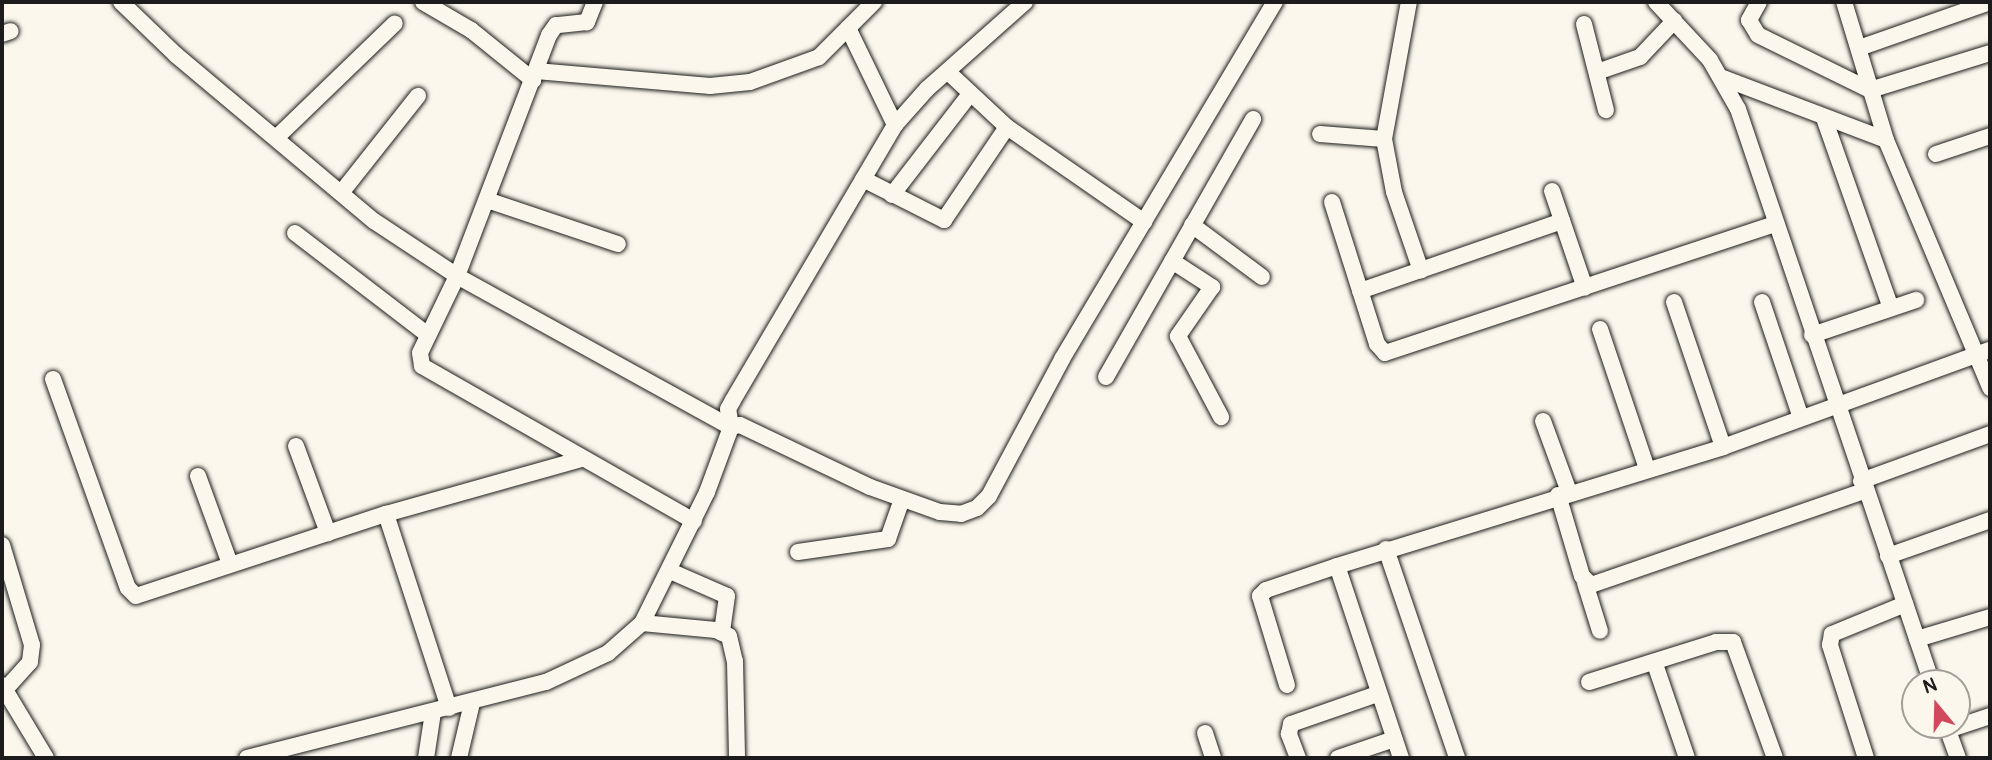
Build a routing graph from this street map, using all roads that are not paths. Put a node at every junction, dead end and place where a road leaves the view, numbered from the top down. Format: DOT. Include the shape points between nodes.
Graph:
graph roads {
  1 [pos="121,2"];
  2 [pos="423,2"];
  3 [pos="595,2"];
  4 [pos="874,2"];
  5 [pos="1025,2"];
  6 [pos="1275,2"];
  7 [pos="1409,2"];
  8 [pos="1656,2"];
  9 [pos="1759,2"];
  10 [pos="1844,2"];
  11 [pos="1990,2"];
  12 [pos="1674,21"];
  13 [pos="395,23"];
  14 [pos="1584,24"];
  15 [pos="848,29"];
  16 [pos="1859,48"];
  17 [pos="1990,53"];
  18 [pos="948,72"];
  19 [pos="1597,72"];
  20 [pos="535,75"];
  21 [pos="1723,78"];
  22 [pos="1870,90"];
  23 [pos="970,94"];
  24 [pos="418,96"];
  25 [pos="1606,110"];
  26 [pos="1824,118"];
  27 [pos="1253,119"];
  28 [pos="895,125"];
  29 [pos="1007,127"];
  30 [pos="1320,134"];
  31 [pos="1990,136"];
  32 [pos="276,138"];
  33 [pos="1384,139"];
  34 [pos="1886,140"];
  35 [pos="1936,154"];
  36 [pos="863,179"];
  37 [pos="1552,191"];
  38 [pos="341,193"];
  39 [pos="892,195"];
  40 [pos="487,200"];
  41 [pos="1332,202"];
  42 [pos="1562,221"];
  43 [pos="1144,222"];
  44 [pos="1775,224"];
  45 [pos="1192,225"];
  46 [pos="295,233"];
  47 [pos="618,244"];
  48 [pos="1172,261"];
  49 [pos="1421,271"];
  50 [pos="457,276"];
  51 [pos="1262,277"];
  52 [pos="1585,288"];
  53 [pos="1360,291"];
  54 [pos="1916,300"];
  55 [pos="1674,302"];
  56 [pos="1762,302"];
  57 [pos="1891,309"];
  58 [pos="1600,329"];
  59 [pos="428,335"];
  60 [pos="1812,335"];
  61 [pos="1984,352"];
  62 [pos="1106,377"];
  63 [pos="53,379"];
  64 [pos="1990,388"];
  65 [pos="1836,404"];
  66 [pos="1221,417"];
  67 [pos="1801,418"];
  68 [pos="1543,421"];
  69 [pos="731,427"];
  70 [pos="1990,434"];
  71 [pos="296,446"];
  72 [pos="1723,447"];
  73 [pos="582,458"];
  74 [pos="1647,469"];
  75 [pos="198,476"];
  76 [pos="1863,486"];
  77 [pos="1564,493"];
  78 [pos="902,499"];
  79 [pos="386,514"];
  80 [pos="1990,520"];
  81 [pos="694,521"];
  82 [pos="328,533"];
  83 [pos="2,545"];
  84 [pos="1386,549"];
  85 [pos="798,552"];
  86 [pos="1888,556"];
  87 [pos="230,564"];
  88 [pos="1337,566"];
  89 [pos="670,571"];
  90 [pos="1585,583"];
  91 [pos="1905,604"];
  92 [pos="1990,617"];
  93 [pos="642,623"];
  94 [pos="1600,631"];
  95 [pos="722,633"];
  96 [pos="1917,639"];
  97 [pos="1655,664"];
  98 [pos="1927,669"];
  99 [pos="1589,681"];
  100 [pos="1287,685"];
  101 [pos="4,687"];
  102 [pos="1377,694"];
  103 [pos="472,703"];
  104 [pos="441,710"];
  105 [pos="1990,716"];
  106 [pos="1971,721"];
  107 [pos="1205,733"];
  108 [pos="1394,739"];
  109 [pos="1951,739"];
  110 [pos="46,758"];
  111 [pos="247,758"];
  112 [pos="426,758"];
  113 [pos="459,758"];
  114 [pos="737,758"];
  115 [pos="1213,758"];
  116 [pos="1298,758"];
  117 [pos="1338,758"];
  118 [pos="1401,758"];
  119 [pos="1457,758"];
  120 [pos="1687,758"];
  121 [pos="1775,758"];
  122 [pos="1866,758"];
  123 [pos="1958,758"];
  1 -- 32 [label="street" via="176,55"];
  2 -- 20 [label="street"];
  3 -- 20 [label="street" via="587,22 552,29"];
  4 -- 15 [label="street"];
  5 -- 18 [label="street"];
  6 -- 43 [label="street"];
  7 -- 33 [label="street"];
  8 -- 12 [label="street"];
  9 -- 22 [label="street" via="1749,20 1758,35"];
  10 -- 16 [label="street"];
  11 -- 16 [label="street"];
  12 -- 19 [label="street" via="1640,57"];
  12 -- 21 [label="street"];
  13 -- 32 [label="street"];
  14 -- 19 [label="street"];
  15 -- 20 [label="street" via="819,57 798,67 727,85"];
  15 -- 28 [label="street"];
  16 -- 22 [label="street"];
  17 -- 22 [label="street"];
  18 -- 23 [label="street"];
  18 -- 28 [label="street"];
  19 -- 25 [label="street"];
  20 -- 40 [label="street"];
  21 -- 26 [label="street"];
  21 -- 44 [label="street"];
  22 -- 34 [label="street"];
  23 -- 29 [label="street"];
  23 -- 39 [label="street"];
  24 -- 38 [label="street"];
  26 -- 34 [label="street"];
  26 -- 57 [label="street"];
  27 -- 45 [label="street"];
  28 -- 36 [label="street"];
  29 -- 39 [label="street" via="948,217 941,220"];
  29 -- 43 [label="street"];
  30 -- 33 [label="street"];
  31 -- 35 [label="street"];
  32 -- 38 [label="street"];
  33 -- 49 [label="street" via="1394,192"];
  34 -- 61 [label="street"];
  36 -- 39 [label="street"];
  36 -- 69 [label="street" via="728,409"];
  37 -- 42 [label="street"];
  38 -- 50 [label="street" via="414,250"];
  40 -- 47 [label="street"];
  40 -- 50 [label="street"];
  41 -- 53 [label="street"];
  42 -- 49 [label="street"];
  42 -- 52 [label="street"];
  43 -- 78 [label="street" via="1045,387 989,496 977,508 961,514 940,513"];
  44 -- 52 [label="street"];
  44 -- 60 [label="street"];
  45 -- 48 [label="street"];
  45 -- 51 [label="street"];
  46 -- 59 [label="street"];
  48 -- 62 [label="street"];
  48 -- 66 [label="street" via="1212,287 1178,336"];
  49 -- 53 [label="street"];
  50 -- 59 [label="street"];
  50 -- 69 [label="street"];
  52 -- 53 [label="street" via="1385,353 1380,350"];
  54 -- 57 [label="street"];
  55 -- 72 [label="street"];
  56 -- 67 [label="street"];
  57 -- 60 [label="street"];
  58 -- 74 [label="street"];
  59 -- 73 [label="street" via="420,353 422,366"];
  60 -- 65 [label="street"];
  61 -- 64 [label="street"];
  61 -- 65 [label="street"];
  63 -- 87 [label="street" via="131,594 146,594"];
  65 -- 67 [label="street"];
  65 -- 76 [label="street"];
  67 -- 72 [label="street"];
  68 -- 77 [label="street"];
  69 -- 78 [label="street" via="740,425 841,476"];
  69 -- 81 [label="street"];
  70 -- 76 [label="street"];
  71 -- 82 [label="street"];
  72 -- 74 [label="street"];
  73 -- 79 [label="street"];
  73 -- 81 [label="street"];
  74 -- 77 [label="street"];
  75 -- 87 [label="street"];
  76 -- 86 [label="street"];
  76 -- 90 [label="street" via="1601,583"];
  77 -- 84 [label="street"];
  77 -- 90 [label="street"];
  78 -- 85 [label="street" via="888,539"];
  79 -- 82 [label="street"];
  79 -- 104 [label="street"];
  80 -- 86 [label="street"];
  81 -- 89 [label="street"];
  82 -- 87 [label="street"];
  83 -- 101 [label="street" via="32,645 30,662"];
  84 -- 88 [label="street"];
  84 -- 119 [label="street"];
  86 -- 91 [label="street"];
  88 -- 100 [label="street" via="1260,596"];
  88 -- 102 [label="street"];
  89 -- 93 [label="street"];
  89 -- 95 [label="street" via="727,596"];
  90 -- 94 [label="street"];
  91 -- 96 [label="street"];
  91 -- 122 [label="street" via="1832,634 1830,645"];
  92 -- 96 [label="street"];
  93 -- 95 [label="street"];
  93 -- 103 [label="street" via="608,653 578,669"];
  95 -- 114 [label="street" via="729,636 736,661"];
  96 -- 98 [label="street"];
  97 -- 99 [label="street"];
  97 -- 120 [label="street"];
  97 -- 121 [label="street" via="1716,642 1733,642"];
  101 -- 110 [label="street"];
  102 -- 108 [label="street"];
  102 -- 116 [label="street" via="1291,724 1289,734"];
  103 -- 104 [label="street"];
  103 -- 113 [label="street"];
  104 -- 111 [label="street"];
  104 -- 112 [label="street"];
  105 -- 106 [label="street"];
  107 -- 115 [label="street"];
  108 -- 117 [label="street"];
  108 -- 118 [label="street"];
  109 -- 123 [label="street"];
}
